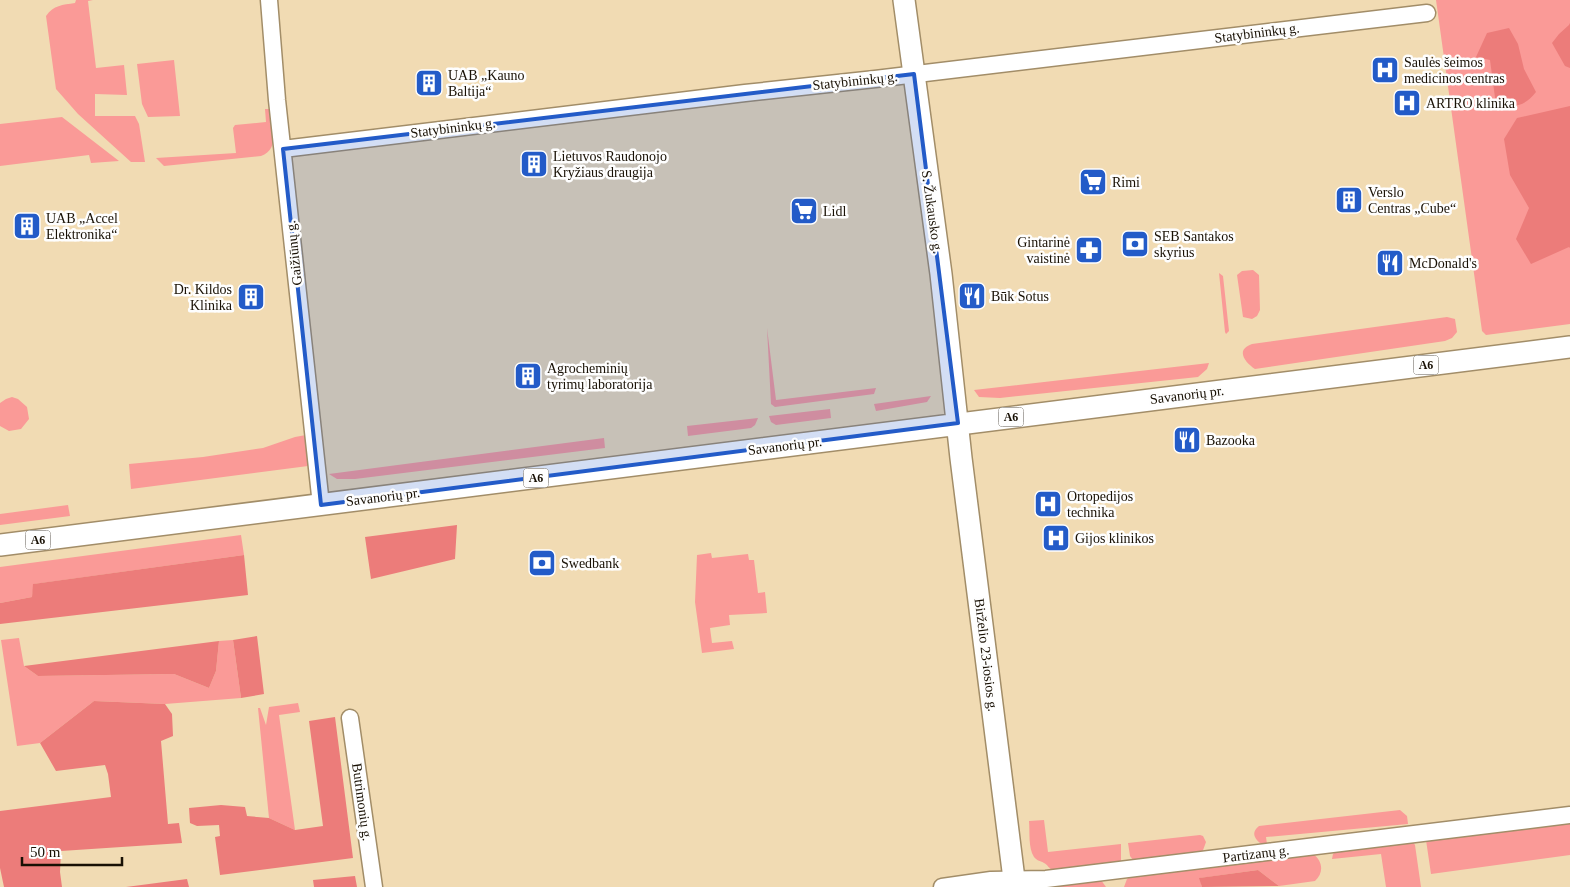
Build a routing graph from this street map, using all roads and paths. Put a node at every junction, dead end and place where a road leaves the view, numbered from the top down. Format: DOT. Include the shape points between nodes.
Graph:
graph roads {
  1 [pos="268,0"];
  2 [pos="904,0"];
  3 [pos="1427,13"];
  4 [pos="914,74"];
  5 [pos="283,149"];
  6 [pos="1570,347"];
  7 [pos="958,424"];
  8 [pos="321,505"];
  9 [pos="0,545"];
  10 [pos="350,718"];
  11 [pos="1570,815"];
  12 [pos="1014,883"];
  13 [pos="374,887"];
  14 [pos="942,887"];
  1 -- 5 [label="street, Gaižiūnų g."];
  2 -- 4 [label="main road, S. Žukausko g."];
  3 -- 4 [label="street, Statybininkų g."];
  4 -- 5 [label="street, Statybininkų g."];
  4 -- 7 [label="main road, S. Žukausko g."];
  5 -- 8 [label="street, Gaižiūnų g."];
  6 -- 7 [label="main road, Savanorių pr. / A6"];
  7 -- 8 [label="main road, Savanorių pr. / A6"];
  7 -- 12 [label="main road, Birželio 23-iosios g."];
  8 -- 9 [label="main road, Savanorių pr. / A6"];
  10 -- 13 [label="street, Butrimonių g."];
  11 -- 12 [label="street, Partizanų g."];
  12 -- 14 [label="street, Partizanų g." via="991,880"];
}
